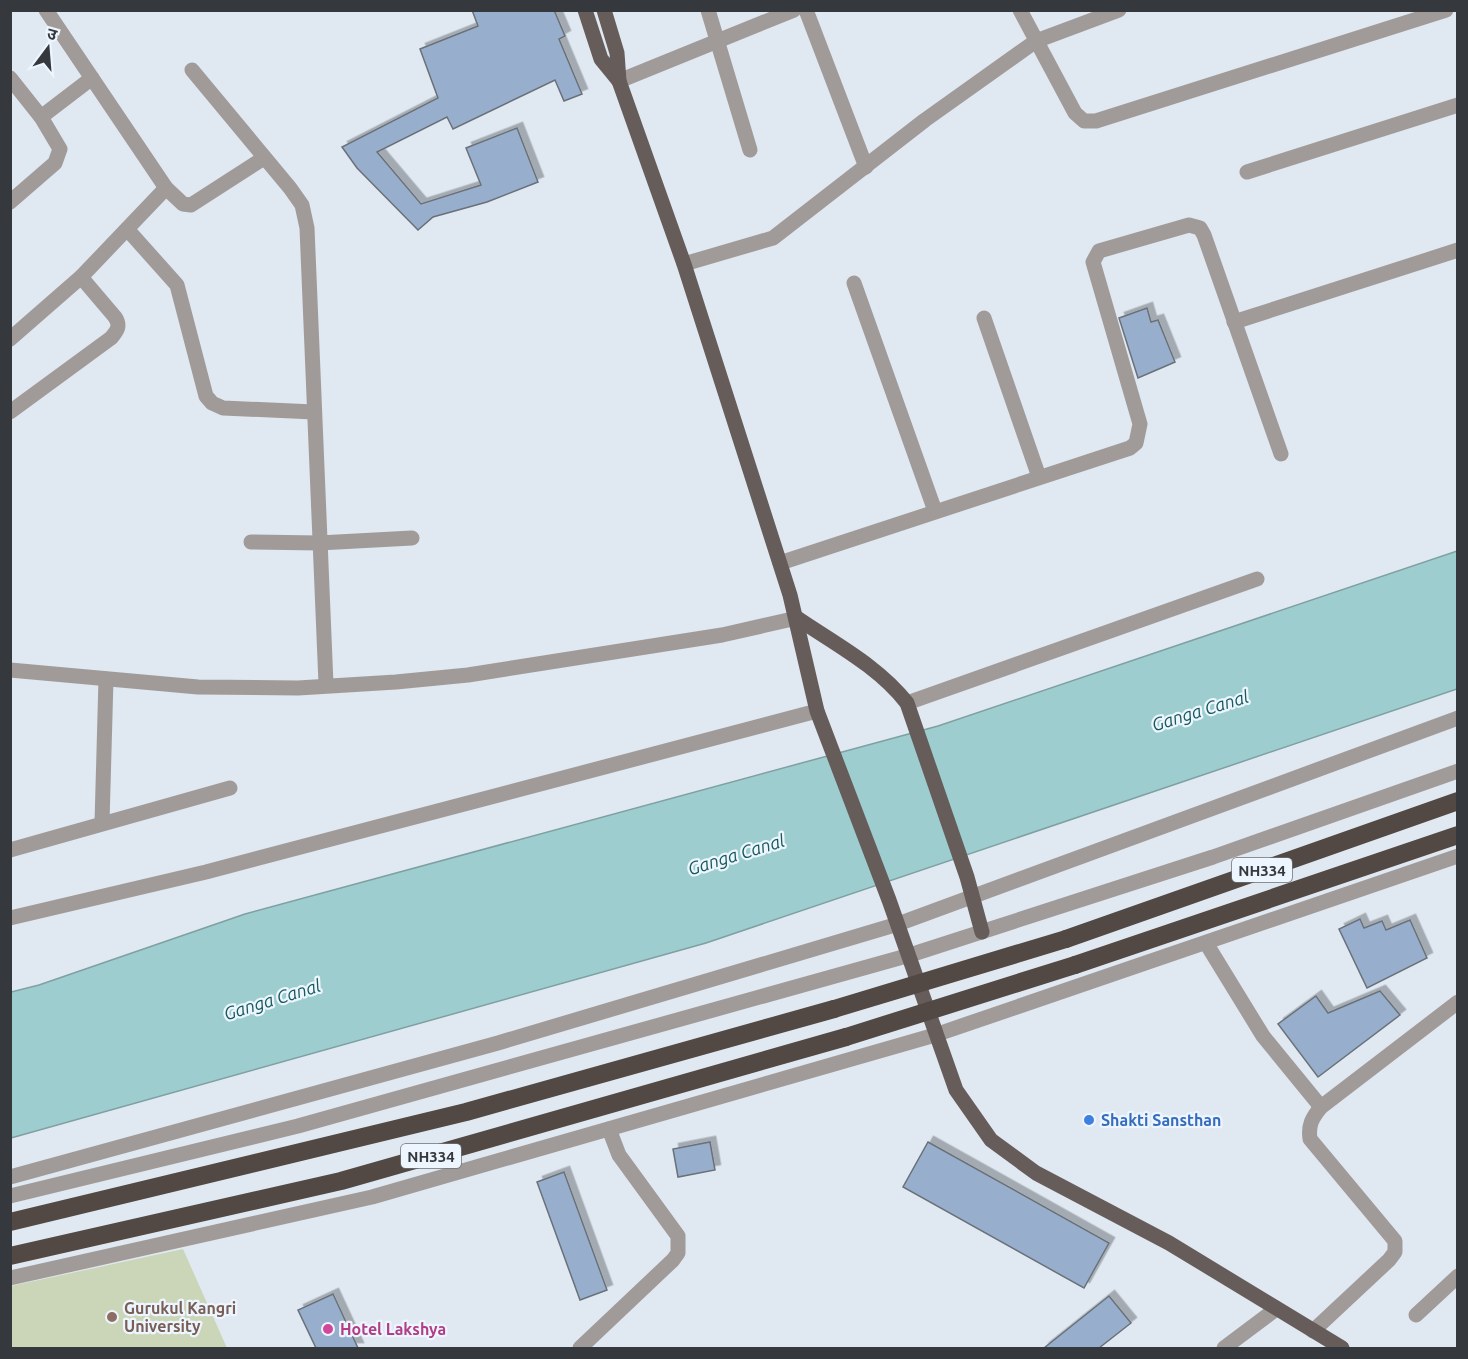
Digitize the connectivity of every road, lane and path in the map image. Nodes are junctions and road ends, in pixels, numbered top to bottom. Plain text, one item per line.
1 (46, 10) edge
2 (585, 10) edge
3 (604, 10) edge
4 (708, 10) edge
5 (794, 10) edge
6 (806, 10) edge
7 (1020, 10) edge
8 (1119, 10) edge
9 (1446, 10) edge
10 (776, 14) edge
11 (718, 41) junction
12 (1036, 41) junction
13 (192, 69) dead end
14 (10, 78) edge
15 (92, 78) junction
16 (619, 81) junction
17 (1458, 105) edge
18 (41, 117) junction
19 (750, 150) dead end
20 (264, 158) junction
21 (866, 167) junction
22 (1247, 172) dead end
23 (166, 188) junction
24 (10, 202) edge
25 (127, 229) junction
26 (1458, 250) edge
27 (684, 264) junction
28 (81, 277) junction
29 (854, 284) dead end
30 (984, 318) dead end
31 (1234, 322) junction
32 (10, 339) edge
33 (10, 412) edge
34 (314, 412) junction
35 (1281, 454) dead end
36 (1039, 477) junction
37 (935, 511) junction
38 (412, 538) dead end
39 (251, 542) dead end
40 (319, 543) junction
41 (780, 563) junction
42 (1257, 579) dead end
43 (797, 618) junction
44 (10, 670) edge
45 (106, 679) junction
46 (326, 684) junction
47 (910, 710) junction
48 (817, 711) junction
49 (1458, 718) edge
50 (1458, 771) edge
51 (230, 788) dead end
52 (1458, 801) edge
53 (102, 823) junction
54 (1458, 835) edge
55 (10, 850) edge
56 (1458, 856) edge
57 (973, 898) junction
58 (10, 918) edge
59 (898, 924) junction
60 (982, 932) junction
61 (1206, 943) junction
62 (910, 955) junction
63 (1458, 1002) edge
64 (935, 1035) junction
65 (1321, 1107) junction
66 (609, 1129) junction
67 (10, 1177) edge
68 (10, 1196) edge
69 (10, 1222) edge
70 (10, 1256) edge
71 (1458, 1276) edge
72 (10, 1278) edge
73 (1276, 1309) junction
74 (1416, 1315) dead end
75 (1313, 1331) junction
76 (580, 1348) edge
77 (1224, 1348) edge
78 (1342, 1348) edge

1 - 15 street
2 - 16 main road
3 - 16 main road
4 - 11 street
5 - 10 street
6 - 21 street
7 - 12 street
8 - 12 street
9 - 12 street
10 - 11 street
11 - 16 street
11 - 19 street
12 - 21 street
13 - 20 street
14 - 18 street
15 - 18 street
15 - 23 street
16 - 27 main road
17 - 22 street
18 - 24 street
20 - 23 street
20 - 34 street
21 - 27 street
23 - 25 street
25 - 28 street
25 - 34 street
26 - 31 street
27 - 41 main road
28 - 32 street
28 - 33 street
29 - 37 street
30 - 36 street
31 - 35 street
31 - 36 street
34 - 40 street
36 - 37 street
37 - 41 street
38 - 40 street
39 - 40 street
40 - 46 street
41 - 43 main road
42 - 47 street
43 - 46 street
43 - 47 main road
43 - 48 main road
44 - 45 street
45 - 46 street
45 - 53 street
47 - 57 main road
48 - 58 street
48 - 59 main road
49 - 57 street
50 - 60 street
51 - 53 street
52 - 69 highway, NH334, bridge
53 - 55 street
54 - 70 highway, NH334, bridge
56 - 61 street
57 - 59 street
57 - 60 main road
59 - 62 main road
59 - 67 street
60 - 62 street
61 - 64 street
61 - 65 street
62 - 64 main road
62 - 68 street
63 - 65 street
64 - 66 street
64 - 73 main road
65 - 75 street
66 - 72 street
66 - 76 street
71 - 74 street
73 - 75 main road
73 - 77 street
75 - 78 main road

